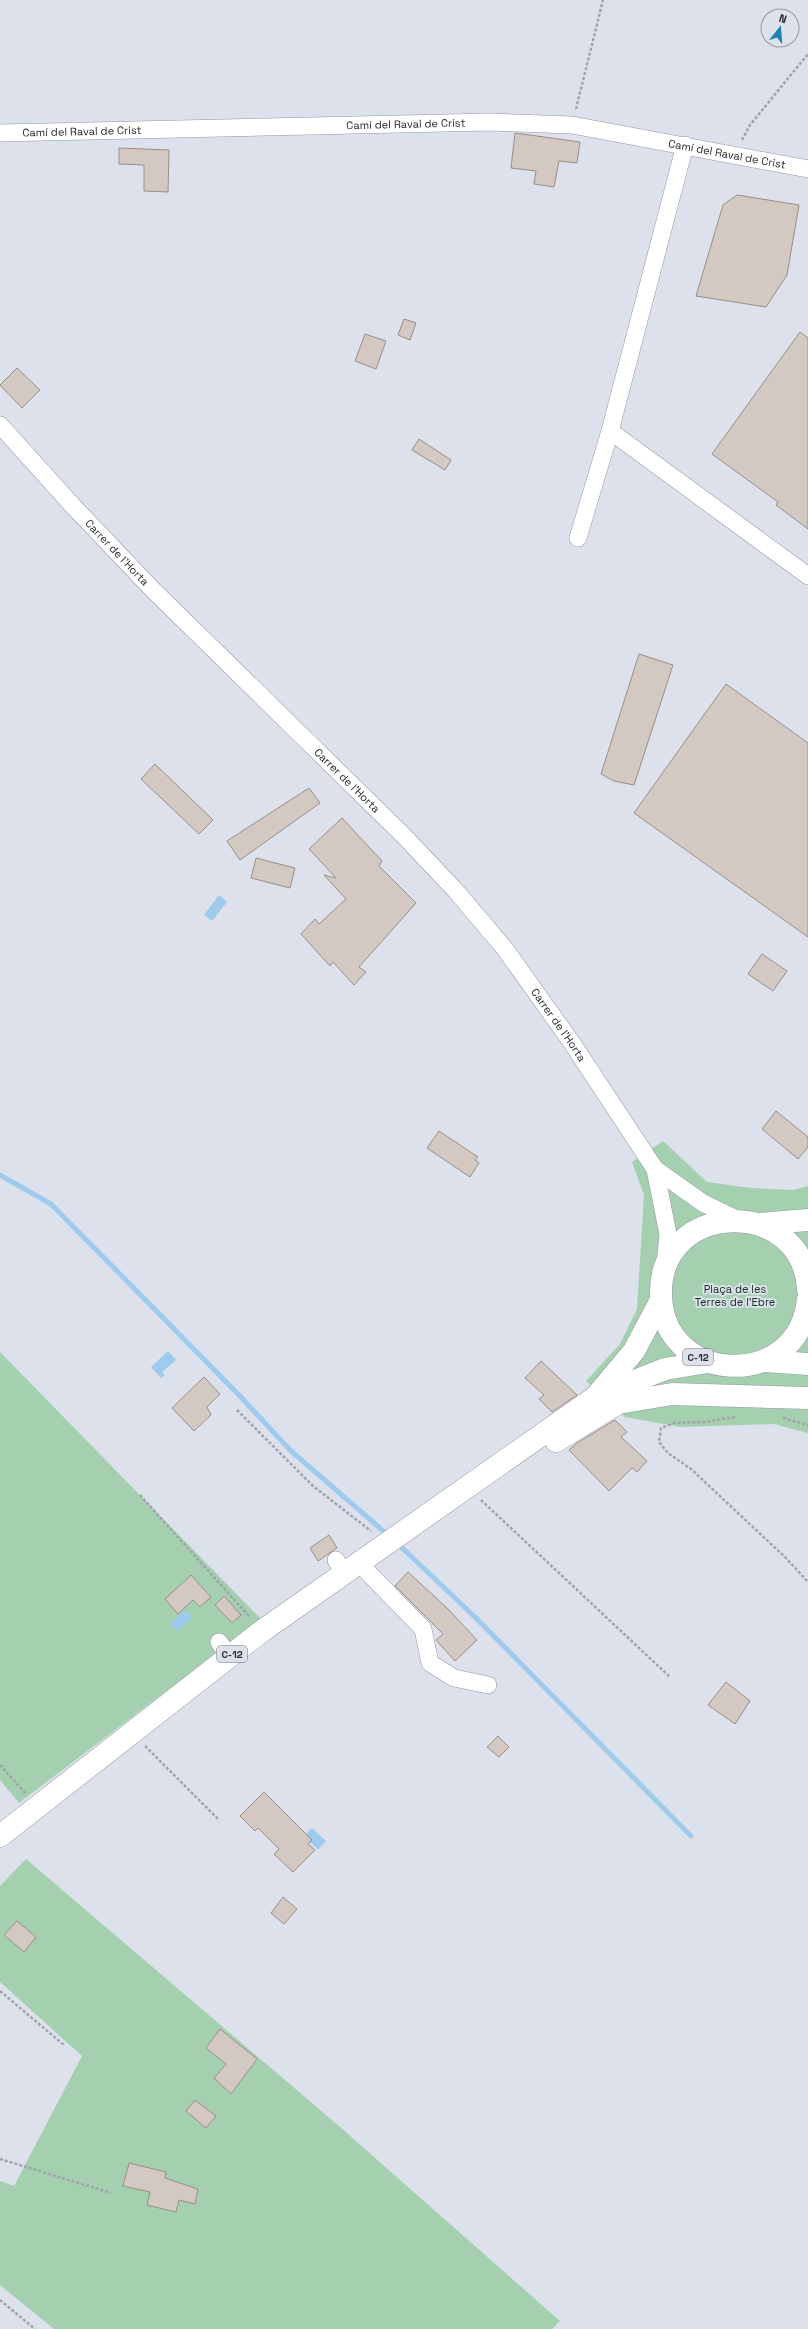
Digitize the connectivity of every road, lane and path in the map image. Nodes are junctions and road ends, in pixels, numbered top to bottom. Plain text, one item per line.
1 (603, 0) edge
2 (808, 54) edge
3 (572, 125) junction
4 (0, 133) edge
5 (685, 145) junction
6 (735, 155) junction
7 (808, 169) edge
8 (0, 425) edge
9 (610, 431) junction
10 (578, 538) dead end
11 (808, 576) edge
12 (655, 1168) junction
13 (808, 1220) edge
14 (748, 1222) junction
15 (665, 1268) junction
16 (808, 1288) edge
17 (661, 1300) junction
18 (808, 1300) edge
19 (765, 1361) junction
20 (708, 1362) junction
21 (808, 1364) edge
22 (597, 1396) junction
23 (808, 1398) edge
24 (237, 1410) dead end
25 (776, 1416) dead end
26 (739, 1417) dead end
27 (808, 1425) edge
28 (485, 1474) junction
29 (468, 1487) junction
30 (140, 1495) dead end
31 (393, 1538) junction
32 (346, 1566) junction
33 (808, 1582) edge
34 (262, 1631) junction
35 (670, 1677) dead end
36 (488, 1685) dead end
37 (131, 1732) junction
38 (0, 1765) edge
39 (37, 1807) junction
40 (218, 1819) dead end
41 (0, 1836) edge
42 (0, 1992) edge
43 (64, 2045) dead end
44 (0, 2159) edge
45 (111, 2193) dead end
46 (0, 2300) edge
47 (35, 2329) edge

1 - 3 path
2 - 6 path
3 - 4 street, Camí del Raval de Crist
3 - 5 street, Camí del Raval de Crist
5 - 6 street, Camí del Raval de Crist
5 - 9 street
6 - 7 street, Camí del Raval de Crist
8 - 12 street, Carrer de l'Horta
9 - 10 street
9 - 11 street
12 - 14 street
12 - 15 street
13 - 14 main road, C-12
14 - 15 main road, C-12
14 - 16 main road
15 - 17 main road, C-12
17 - 20 main road, C-12
17 - 22 main road, C-12
18 - 19 main road, C-12
19 - 20 main road, C-12
19 - 21 main road
20 - 22 main road, C-12
22 - 28 main road, C-12
23 - 28 main road
24 - 31 path
25 - 27 path
26 - 33 path
28 - 29 main road, C-12
29 - 31 main road, C-12
29 - 35 path
30 - 34 path
31 - 32 main road, C-12
32 - 34 main road, C-12
32 - 36 street
34 - 37 main road, C-12
37 - 39 main road, C-12
37 - 40 path
38 - 39 path
39 - 41 main road, C-12
42 - 43 path
44 - 45 path
46 - 47 path

